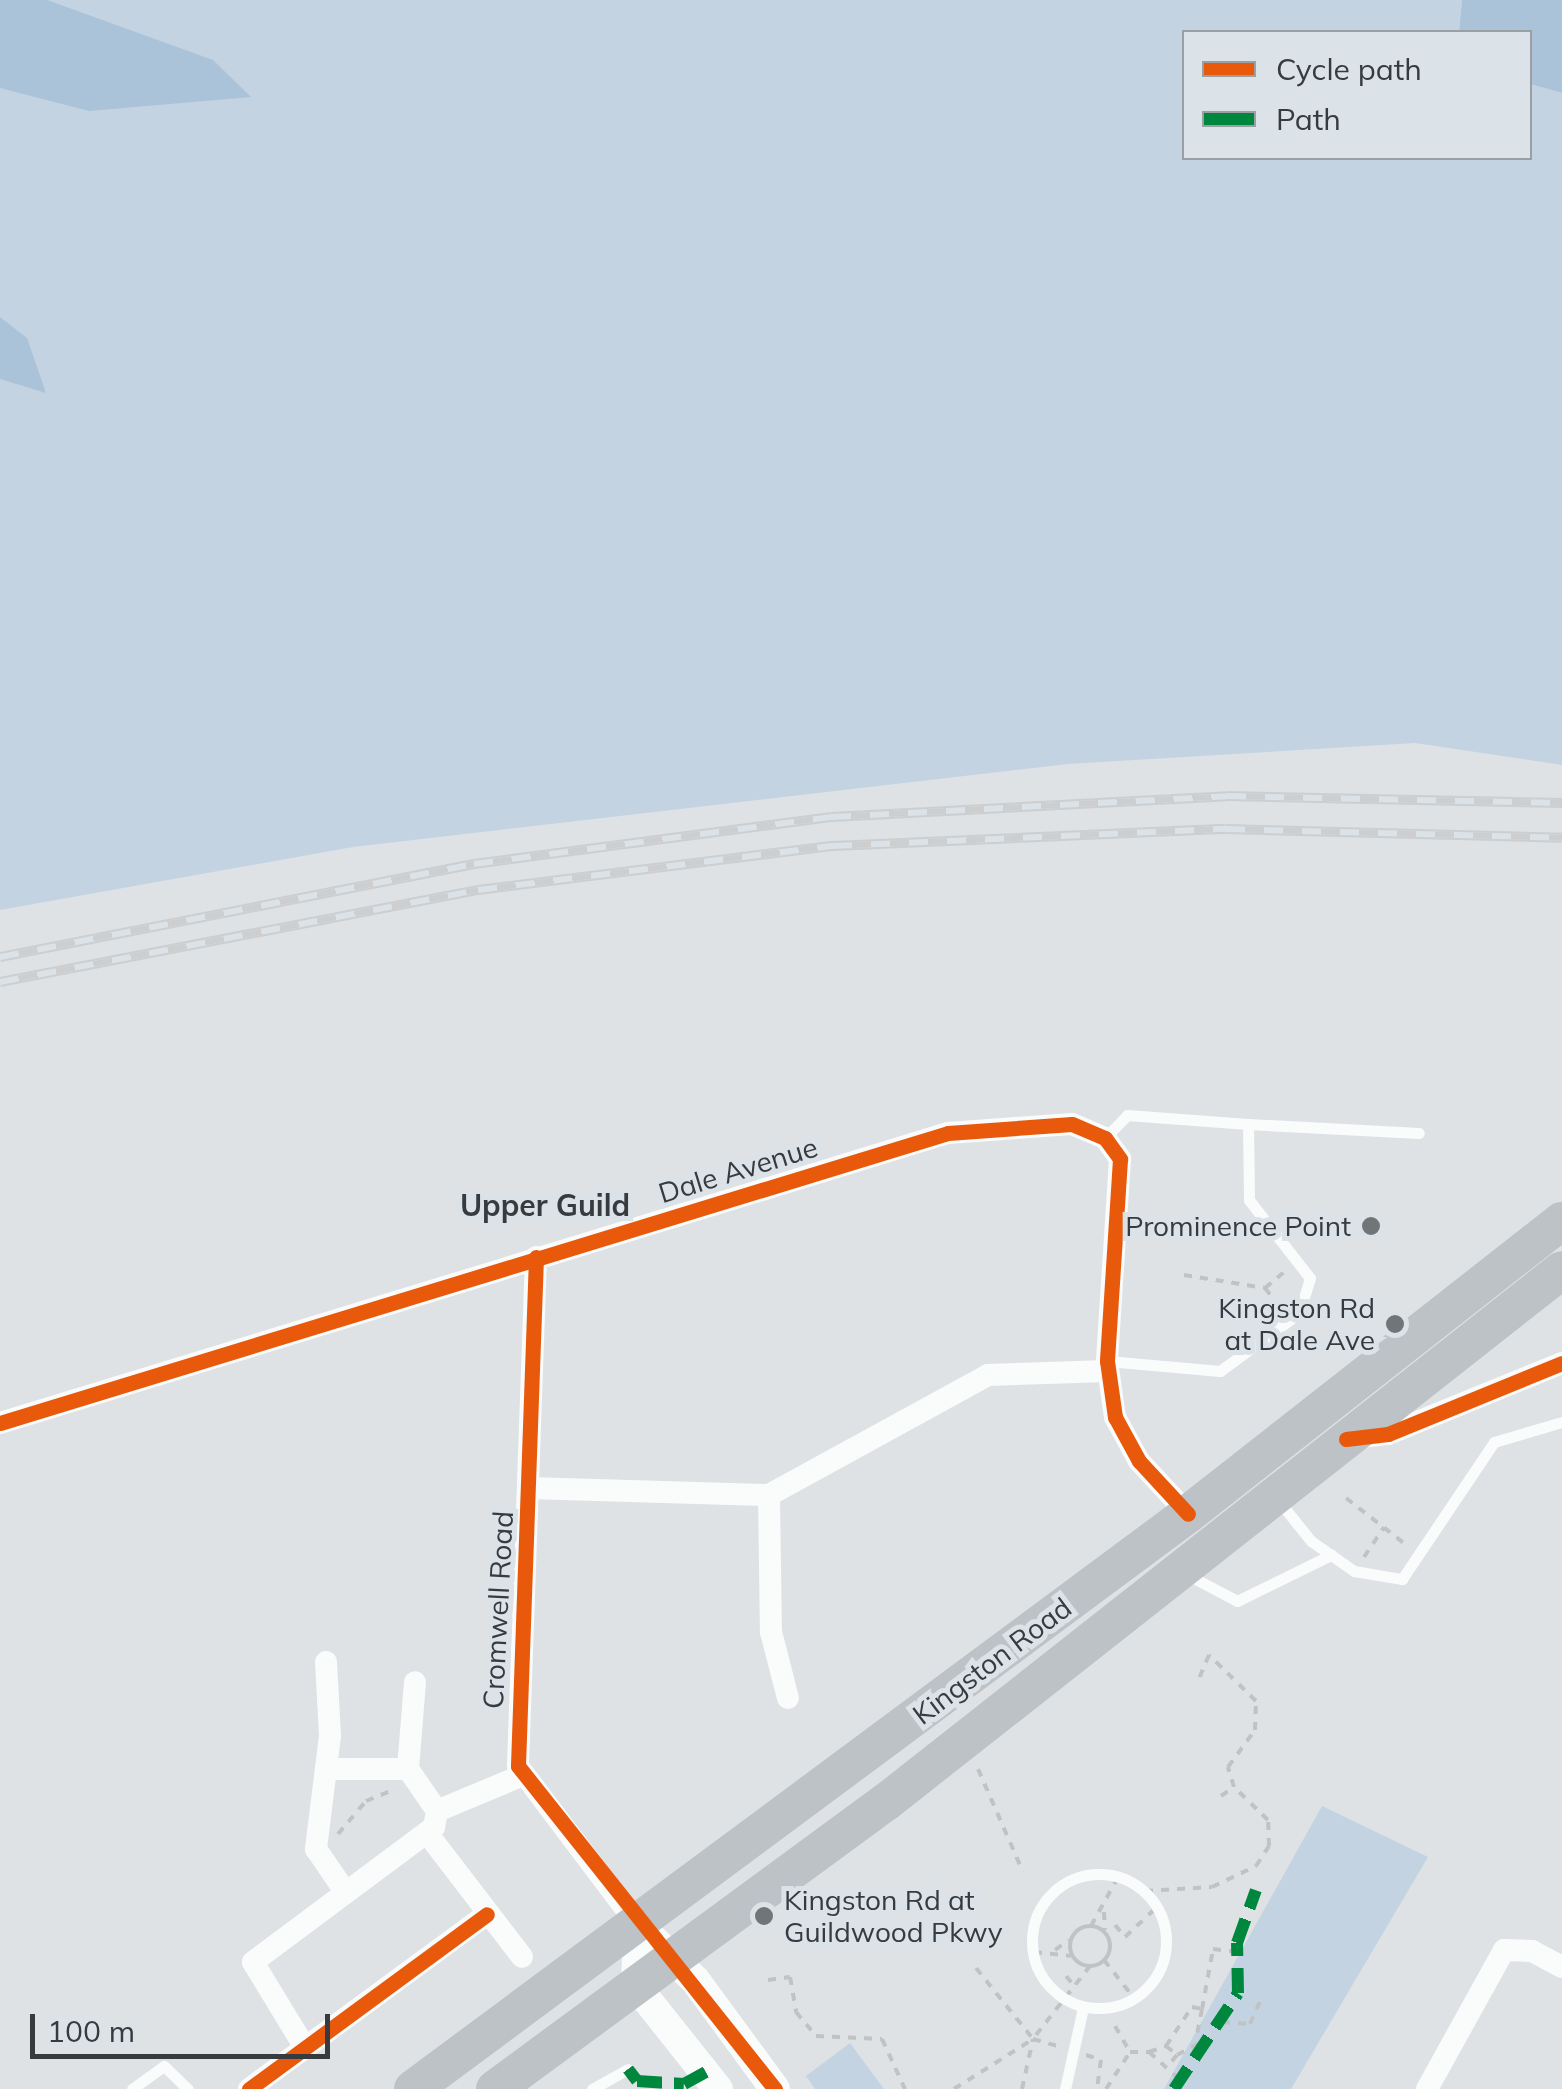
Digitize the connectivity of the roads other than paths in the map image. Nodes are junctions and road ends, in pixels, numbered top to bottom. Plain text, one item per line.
1 (1248, 1124) junction
2 (1418, 1132) dead end
3 (1105, 1138) junction
4 (1562, 1220) edge
5 (536, 1257) junction
6 (1562, 1270) edge
7 (1562, 1363) edge
8 (1107, 1366) junction
9 (1562, 1422) edge
10 (0, 1424) edge
11 (1346, 1440) junction
12 (529, 1488) junction
13 (769, 1495) junction
14 (1274, 1496) junction
15 (1188, 1514) junction
16 (1331, 1555) junction
17 (1180, 1570) junction
18 (326, 1662) dead end
19 (415, 1682) dead end
20 (788, 1698) dead end
21 (326, 1769) junction
22 (410, 1773) junction
23 (522, 1775) junction
24 (438, 1810) junction
25 (427, 1833) junction
26 (342, 1887) junction
27 (487, 1914) junction
28 (638, 1925) junction
29 (522, 1957) dead end
30 (673, 1958) junction
31 (1562, 1967) edge
32 (636, 1986) junction
33 (1083, 2008) junction
34 (304, 2046) junction
35 (628, 2069) dead end
36 (132, 2089) edge
37 (188, 2089) edge
38 (250, 2089) edge
39 (414, 2089) edge
40 (495, 2089) edge
41 (592, 2089) edge
42 (718, 2089) edge
43 (775, 2089) edge
44 (1065, 2089) edge
45 (1426, 2089) edge

1 - 2 lane
1 - 3 lane
1 - 8 lane
3 - 5 street, Dale Avenue
3 - 8 street
4 - 15 main road, Kingston Road
5 - 10 street, Dale Avenue
5 - 12 street, Cromwell Road
6 - 11 main road, Kingston Road
7 - 11 street
8 - 13 street
8 - 15 street
9 - 16 lane
11 - 14 main road, Kingston Road
12 - 13 street
12 - 23 street, Cromwell Road
13 - 20 street
14 - 16 lane
14 - 17 main road, Kingston Road
15 - 28 main road, Kingston Road
16 - 17 lane
17 - 30 main road, Kingston Road
18 - 21 street
19 - 22 street
21 - 22 street
21 - 26 street
22 - 24 street
23 - 24 street
23 - 28 street
24 - 25 street
25 - 26 street
25 - 27 street
26 - 34 street
27 - 29 street
27 - 34 street
28 - 30 street
28 - 32 street
28 - 39 main road, Kingston Road
30 - 32 main road, Kingston Road
30 - 43 street
31 - 45 street
32 - 40 main road, Kingston Road
32 - 42 street
33 - 33 lane
33 - 44 lane
34 - 38 street
35 - 41 lane
36 - 37 lane

